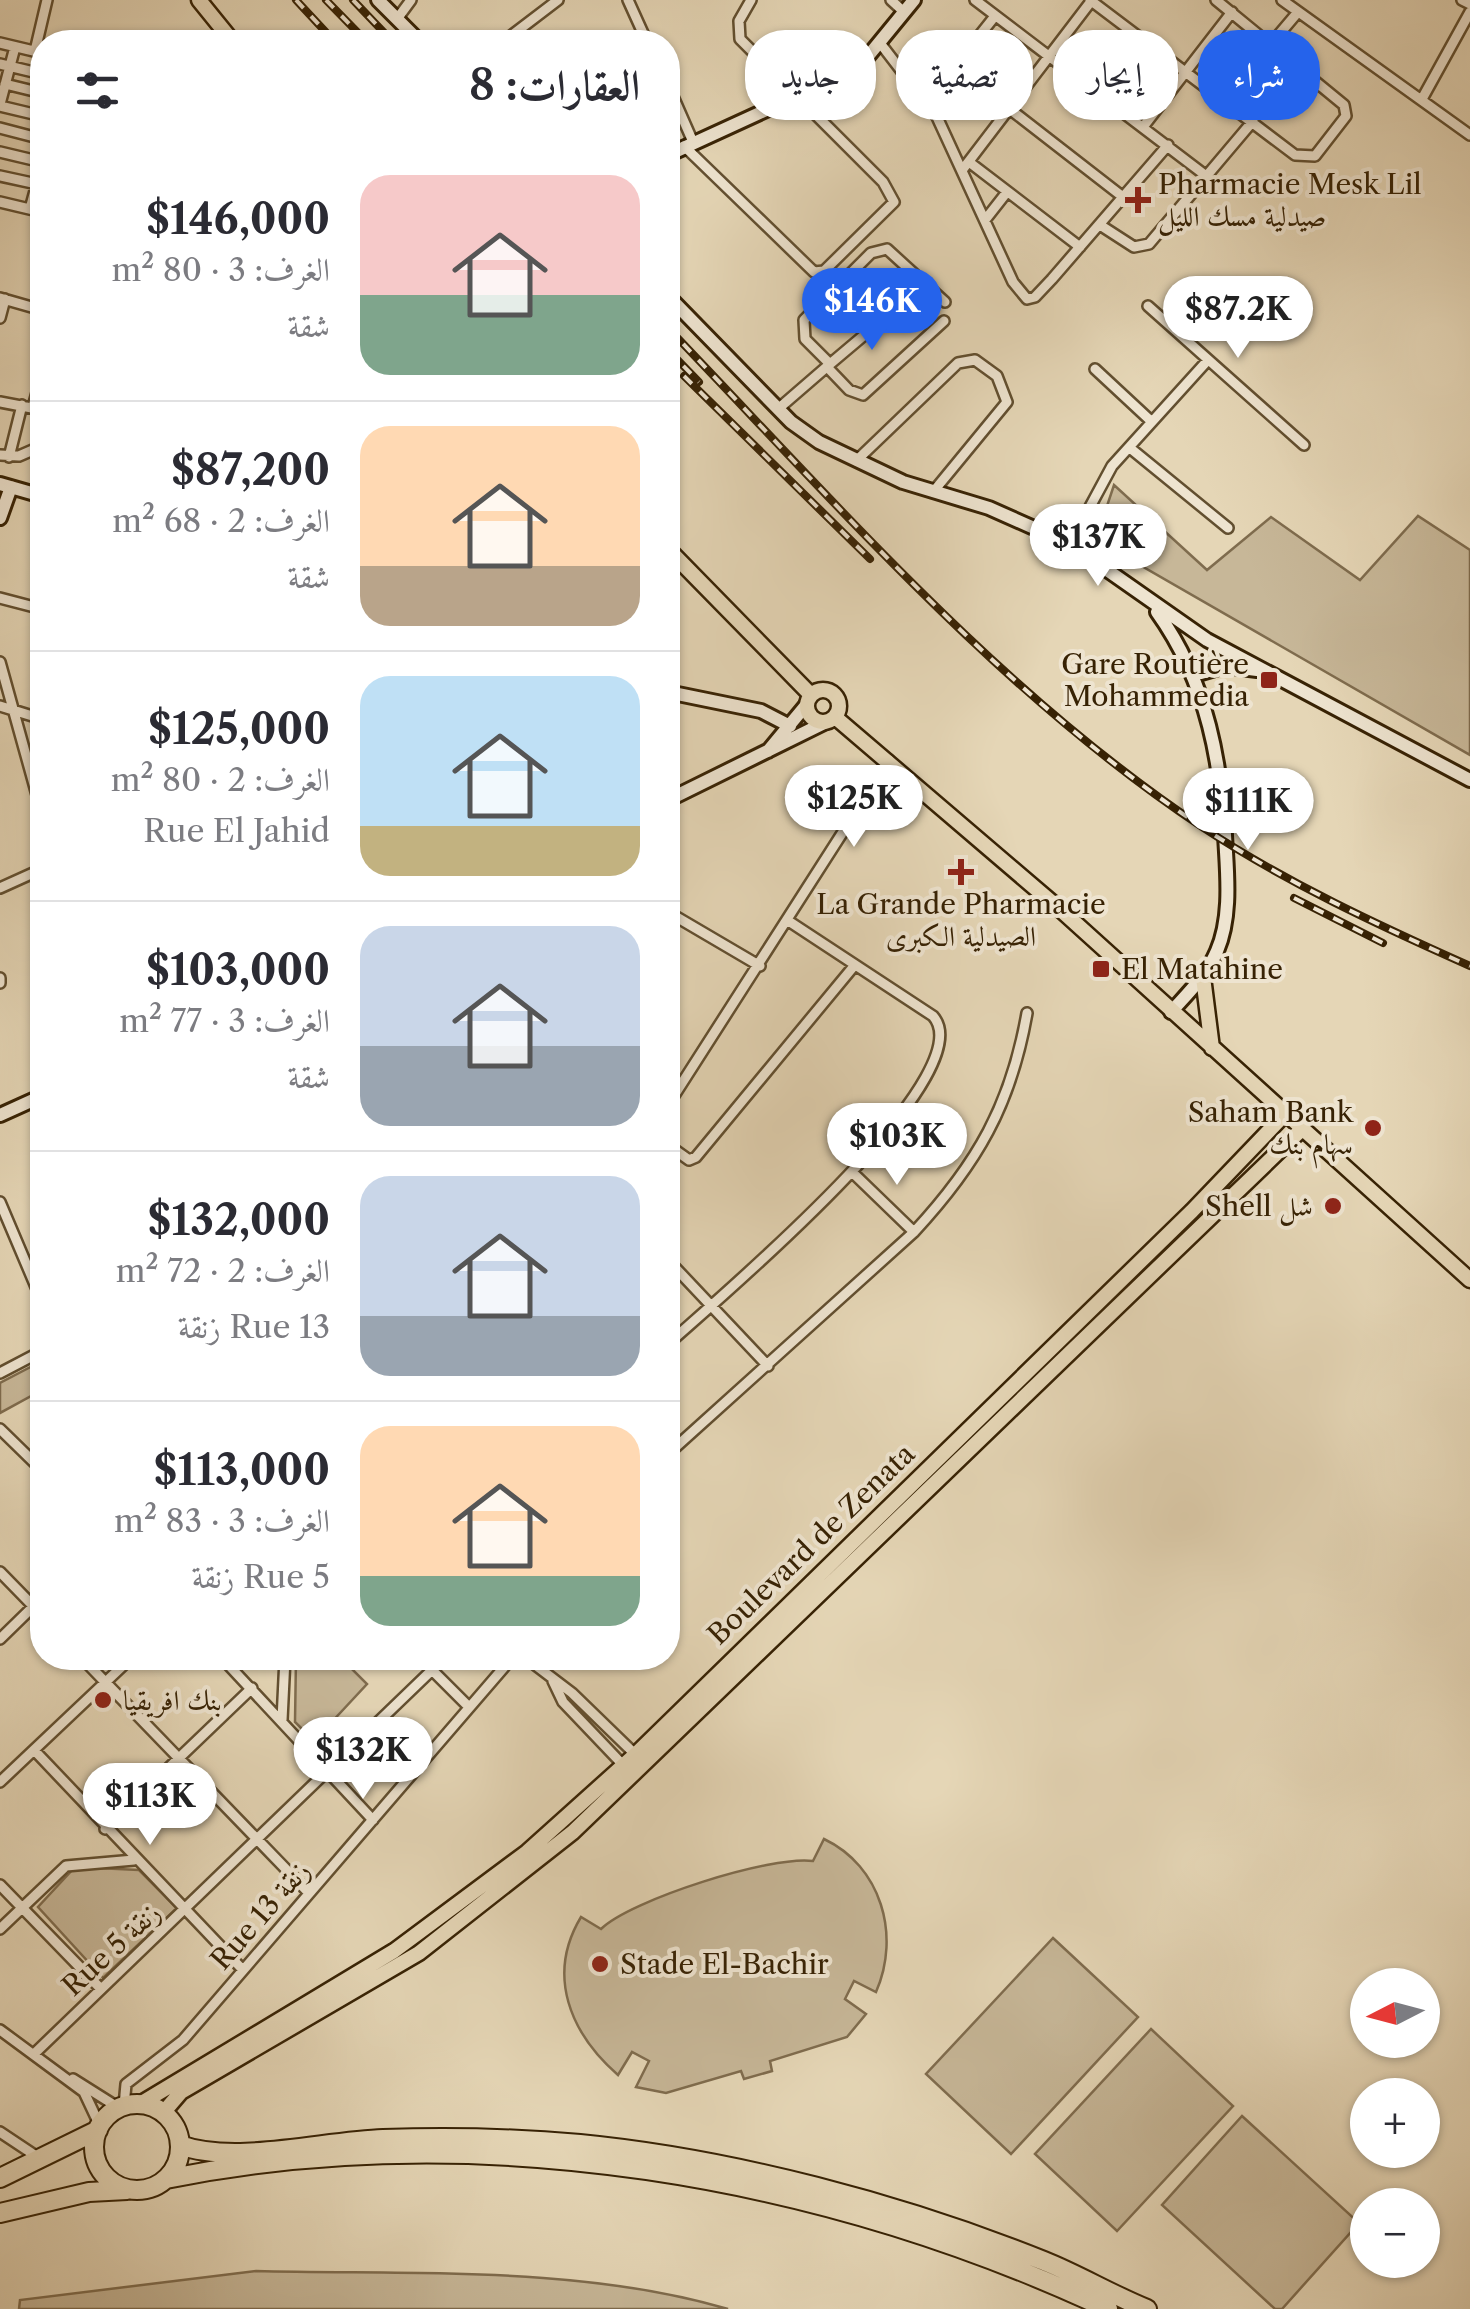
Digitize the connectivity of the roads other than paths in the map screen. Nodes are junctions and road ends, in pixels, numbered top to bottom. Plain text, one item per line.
1 (47, 0) edge
2 (198, 0) edge
3 (378, 0) edge
4 (411, 0) edge
5 (558, 0) edge
6 (628, 0) edge
7 (750, 0) edge
8 (891, 0) edge
9 (914, 0) edge
10 (976, 0) edge
11 (1091, 0) edge
12 (1216, 0) edge
13 (1282, 0) edge
14 (1462, 0) edge
15 (1470, 4) edge
16 (904, 12) junction
17 (1232, 12) junction
18 (1298, 12) junction
19 (1470, 12) edge
20 (995, 16) junction
21 (397, 19) junction
22 (42, 30) edge
23 (223, 30) edge
24 (408, 30) edge
25 (526, 30) edge
26 (642, 30) edge
27 (984, 30) edge
28 (1253, 30) edge
29 (1283, 30) edge
30 (1466, 35) edge
31 (880, 42) junction
32 (0, 44) edge
33 (745, 44) edge
34 (876, 46) edge
35 (15, 47) junction
36 (30, 50) edge
37 (1050, 56) junction
38 (896, 61) edge
39 (5, 64) edge
40 (30, 71) edge
41 (1188, 72) junction
42 (1033, 80) edge
43 (1320, 83) edge
44 (5, 84) junction
45 (30, 90) edge
46 (1422, 99) junction
47 (0, 105) edge
48 (30, 113) edge
49 (745, 119) edge
50 (820, 120) edge
51 (940, 120) edge
52 (1003, 120) edge
53 (1024, 120) edge
54 (680, 121) edge
55 (1253, 121) junction
56 (1143, 126) junction
57 (0, 128) edge
58 (1470, 135) edge
59 (30, 136) edge
60 (688, 144) junction
61 (1168, 145) junction
62 (680, 148) edge
63 (0, 152) edge
64 (30, 160) edge
65 (966, 166) junction
66 (1206, 175) junction
67 (0, 176) edge
68 (30, 182) edge
69 (1006, 192) junction
70 (1123, 197) junction
71 (0, 202) edge
72 (30, 209) edge
73 (986, 220) junction
74 (1100, 225) junction
75 (1080, 247) junction
76 (926, 283) junction
77 (2, 298) edge
78 (945, 302) dead end
79 (30, 306) edge
80 (1148, 306) dead end
81 (680, 308) edge
82 (0, 318) edge
83 (944, 321) dead end
84 (1208, 360) junction
85 (828, 366) junction
86 (1095, 369) dead end
87 (0, 402) edge
88 (22, 405) junction
89 (30, 407) edge
90 (778, 409) junction
91 (1152, 422) junction
92 (1304, 445) dead end
93 (1130, 448) junction
94 (30, 449) edge
95 (4, 456) edge
96 (856, 461) junction
97 (6, 486) edge
98 (933, 492) junction
99 (0, 518) edge
100 (1228, 528) dead end
101 (1070, 544) junction
102 (680, 562) edge
103 (0, 598) edge
104 (1150, 602) junction
105 (30, 606) edge
106 (1210, 641) junction
107 (0, 662) edge
108 (1188, 662) junction
109 (1214, 669) junction
110 (1269, 672) junction
111 (680, 694) edge
112 (808, 699) junction
113 (0, 706) edge
114 (12, 710) junction
115 (30, 715) edge
116 (831, 720) junction
117 (1208, 720) junction
118 (790, 726) junction
119 (766, 753) junction
120 (889, 760) junction
121 (30, 772) edge
122 (1470, 777) edge
123 (680, 794) edge
124 (30, 874) edge
125 (0, 888) edge
126 (680, 919) edge
127 (787, 920) junction
128 (760, 966) junction
129 (854, 966) junction
130 (1203, 977) junction
131 (1170, 1012) junction
132 (1027, 1014) dead end
133 (1212, 1049) junction
134 (680, 1087) edge
135 (30, 1101) edge
136 (1285, 1114) junction
137 (0, 1115) edge
138 (1302, 1129) junction
139 (1261, 1143) junction
140 (680, 1154) edge
141 (1274, 1155) junction
142 (852, 1172) junction
143 (0, 1202) edge
144 (914, 1232) junction
145 (30, 1273) edge
146 (680, 1273) edge
147 (1470, 1280) edge
148 (711, 1305) junction
149 (1090, 1321) junction
150 (680, 1333) edge
151 (30, 1357) edge
152 (768, 1366) junction
153 (0, 1373) edge
154 (0, 1429) edge
155 (680, 1443) edge
156 (30, 1458) edge
157 (0, 1572) edge
158 (30, 1596) edge
159 (30, 1610) edge
160 (0, 1639) edge
161 (93, 1670) edge
162 (119, 1670) edge
163 (234, 1670) edge
164 (285, 1670) edge
165 (432, 1670) joint
166 (500, 1670) edge
167 (540, 1670) edge
168 (553, 1681) junction
169 (105, 1683) junction
170 (252, 1688) junction
171 (467, 1704) junction
172 (282, 1721) junction
173 (34, 1750) junction
174 (176, 1759) junction
175 (634, 1765) junction
176 (328, 1771) junction
177 (0, 1782) edge
178 (599, 1798) junction
179 (373, 1820) junction
180 (105, 1828) junction
181 (258, 1840) junction
182 (134, 1860) junction
183 (0, 1885) edge
184 (309, 1893) junction
185 (22, 1908) junction
186 (184, 1912) junction
187 (0, 1929) edge
188 (243, 1970) junction
189 (101, 1989) junction
190 (0, 2030) edge
191 (36, 2052) junction
192 (66, 2076) junction
193 (128, 2106) junction
194 (162, 2112) junction
195 (99, 2128) junction
196 (0, 2132) edge
197 (180, 2145) junction
198 (566, 2152) junction
199 (39, 2158) junction
200 (0, 2178) edge
201 (166, 2179) junction
202 (133, 2190) junction
203 (0, 2214) edge
204 (971, 2243) junction
205 (1108, 2309) edge
206 (1147, 2309) edge

1 - 22 street
2 - 23 main road
3 - 21 street
4 - 21 street
5 - 25 street
6 - 26 street
7 - 33 street
8 - 16 street
9 - 16 street
10 - 20 street
11 - 37 street
11 - 41 street
12 - 17 street
13 - 18 street
14 - 15 street
16 - 31 street
17 - 28 street
17 - 41 street
18 - 29 street
18 - 46 street
19 - 30 street
20 - 27 street
20 - 37 street
21 - 24 street
30 - 46 street
31 - 34 street
31 - 38 street
32 - 35 street
35 - 36 street
35 - 39 street
37 - 42 street
37 - 56 street
39 - 40 street
39 - 44 street
41 - 55 street
41 - 56 street
43 - 55 street
44 - 45 street
44 - 47 street
46 - 58 street
47 - 48 street
49 - 60 street
50 - 60 street
51 - 65 street
52 - 65 street
53 - 70 street
54 - 60 street
55 - 66 street
56 - 61 street
57 - 59 street
60 - 62 street
61 - 66 street
61 - 70 street
63 - 64 street
65 - 69 street
65 - 73 street
66 - 74 street
67 - 68 street
69 - 73 street
69 - 75 street
70 - 74 street
71 - 72 street
73 - 75 street
74 - 75 street
76 - 78 street
76 - 85 street
76 - 85 street
77 - 79 street
77 - 82 street
80 - 84 street
81 - 90 street
83 - 85 street
84 - 91 street
84 - 92 street
85 - 90 street
86 - 91 street
87 - 88 street
88 - 89 street
88 - 95 street
90 - 96 street
91 - 93 street
93 - 100 street
93 - 101 street
94 - 95 street
96 - 98 street
96 - 98 street
97 - 99 street
98 - 101 street
101 - 104 street
102 - 112 main road
103 - 105 street
104 - 106 street
104 - 108 street
106 - 108 street
106 - 109 street
106 - 110 street
107 - 114 street
108 - 109 street
108 - 117 street
109 - 110 street
109 - 117 street
110 - 122 street
111 - 118 street
112 - 116 main road
112 - 116 main road
112 - 118 street
113 - 114 street
114 - 115 street
114 - 121 street
116 - 119 street
116 - 120 main road
117 - 130 street
118 - 119 street
119 - 123 street
120 - 127 street
120 - 131 main road
124 - 125 street
126 - 128 street
127 - 128 street
127 - 129 street
128 - 134 street
129 - 140 street
129 - 142 street
130 - 131 street
130 - 133 main road
131 - 133 main road
132 - 144 street
133 - 136 main road
135 - 137 street
136 - 138 main road
136 - 139 main road, Boulevard de Zenata
138 - 141 main road, Boulevard de Zenata
138 - 147 main road
139 - 141 main road
139 - 149 main road, Boulevard de Zenata
141 - 149 main road, Boulevard de Zenata
142 - 144 street
142 - 148 street
143 - 145 street
144 - 152 street
146 - 148 street
148 - 150 street
148 - 152 street
149 - 175 main road, Boulevard de Zenata
151 - 153 street
152 - 155 street
154 - 156 street
157 - 158 street
159 - 160 street
161 - 169 street
162 - 169 street
163 - 170 street
164 - 172 street
165 - 171 street
165 - 176 street, Rue 5 زنقة
166 - 171 street, Rue 13 زنقة
167 - 168 street
168 - 175 street
168 - 175 street
169 - 173 street
169 - 174 street
170 - 172 street
170 - 174 street
171 - 179 street, Rue 13 زنقة
172 - 176 street
173 - 177 street
173 - 180 street
174 - 180 street
174 - 181 street
175 - 178 main road, Boulevard de Zenata
176 - 179 street
176 - 181 street, Rue 5 زنقة
178 - 193 main road, Boulevard de Zenata
178 - 194 main road, Boulevard de Zenata
179 - 184 street, Rue 13 زنقة
180 - 182 street
181 - 184 street
181 - 186 street, Rue 5 زنقة
182 - 185 street
182 - 186 street
183 - 185 street
184 - 188 street, Rue 13 زنقة
185 - 187 street
185 - 189 street
186 - 188 street
186 - 189 street, Rue 5 زنقة
188 - 193 street, Rue 13 زنقة
189 - 191 street, Rue 5 زنقة
190 - 191 street
191 - 192 street
192 - 193 street
192 - 195 street
193 - 194 highway
193 - 195 highway
194 - 197 highway
195 - 199 highway
195 - 202 highway
196 - 199 street
197 - 198 highway
197 - 201 highway
198 - 201 highway
198 - 204 highway
199 - 200 highway
201 - 202 highway
202 - 203 highway
204 - 205 highway
204 - 206 highway

